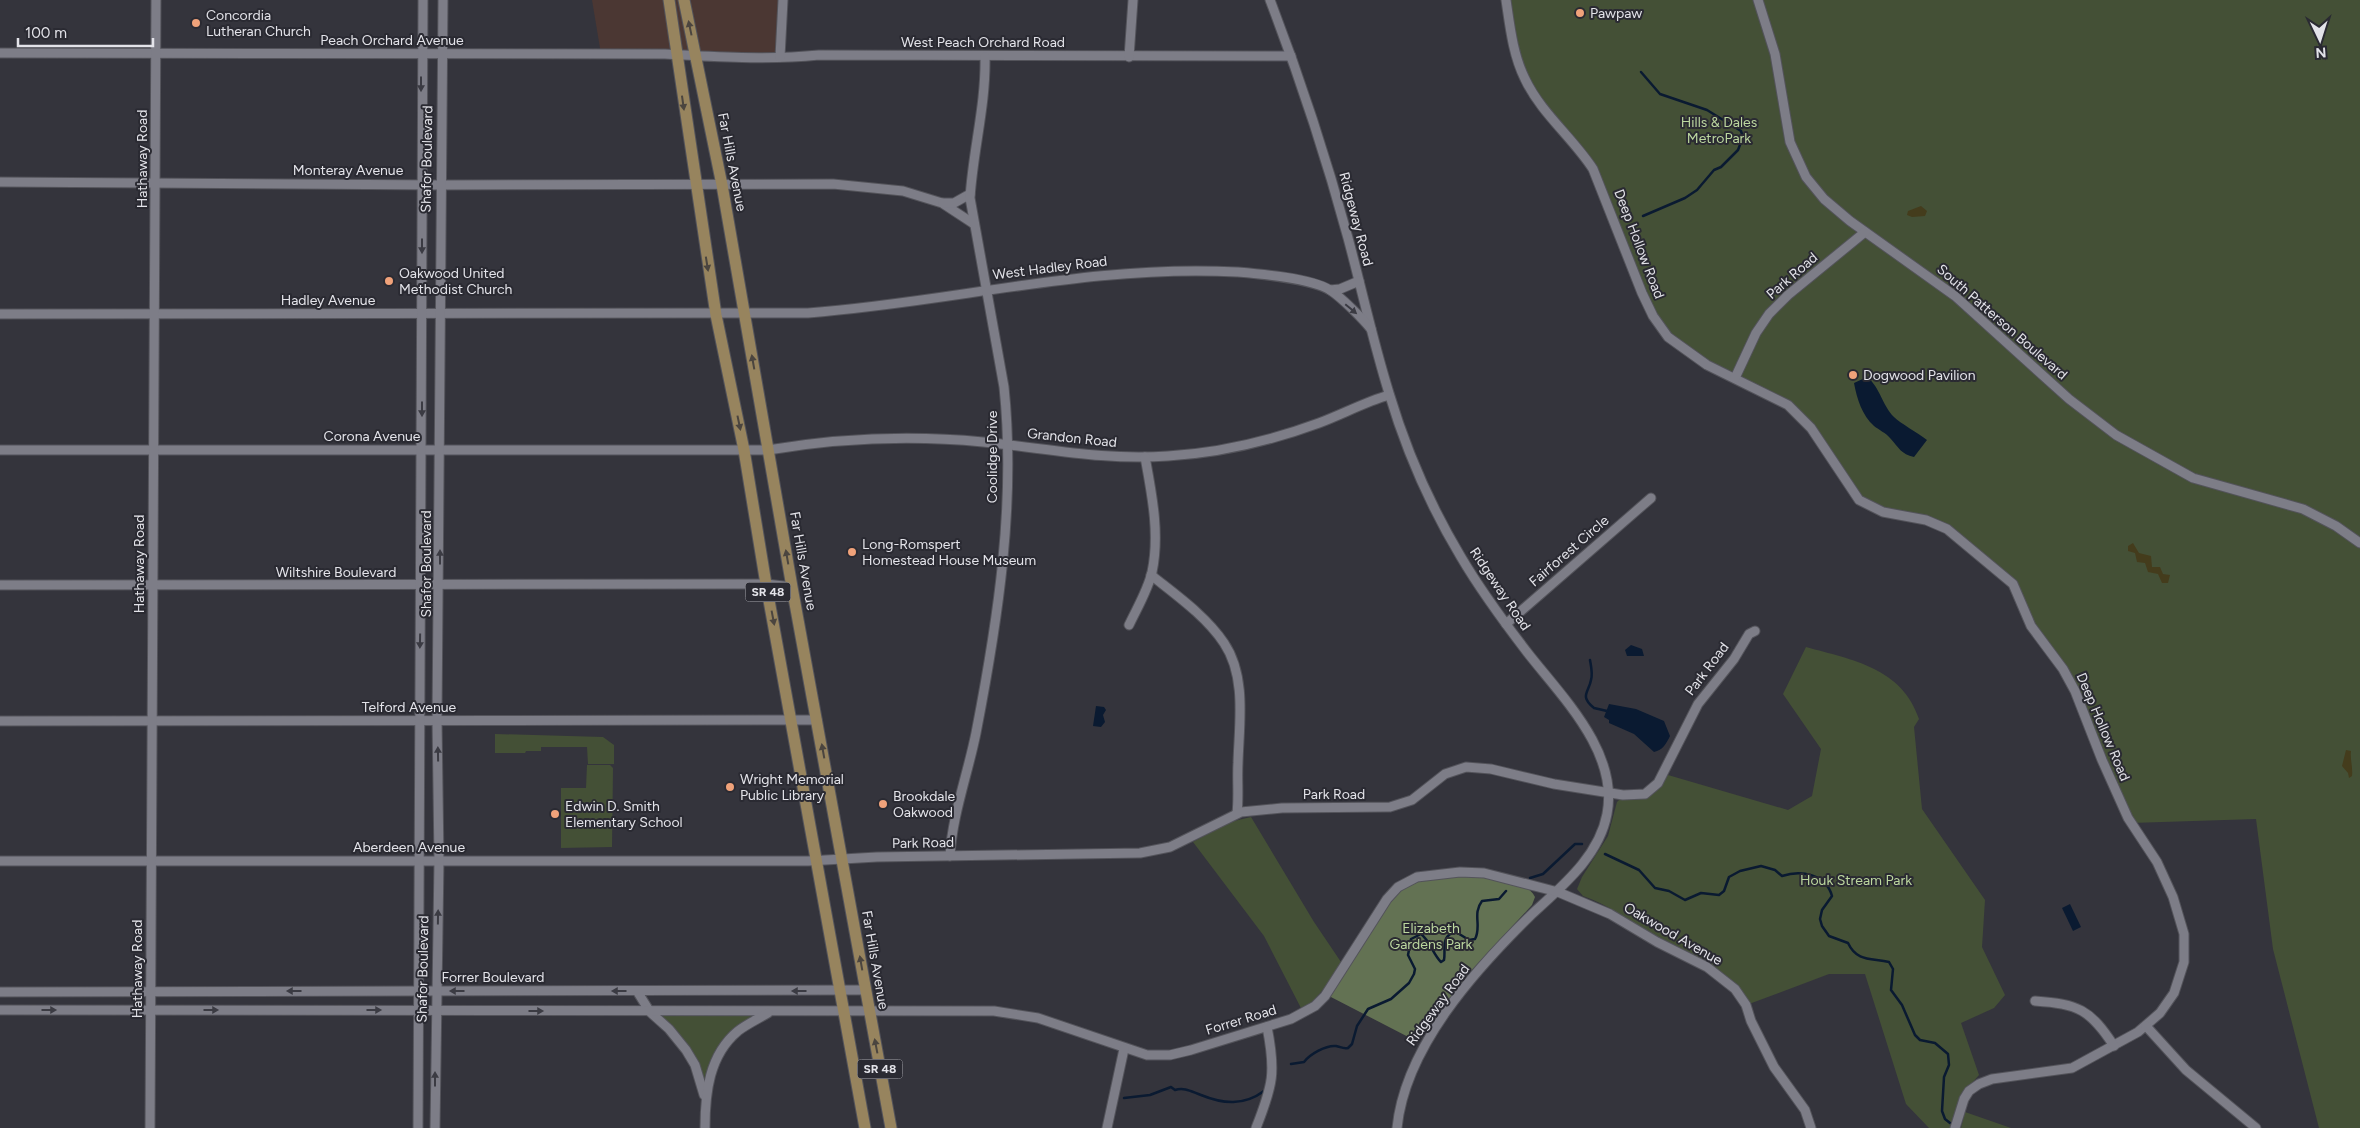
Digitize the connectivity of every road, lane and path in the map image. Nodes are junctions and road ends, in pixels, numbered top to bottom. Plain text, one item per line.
1 (156, 0) edge
2 (423, 0) edge
3 (443, 0) edge
4 (670, 0) edge
5 (684, 0) edge
6 (783, 0) edge
7 (1133, 0) edge
8 (1270, 0) edge
9 (1506, 0) edge
10 (1758, 0) edge
11 (0, 53) edge
12 (156, 54) junction
13 (421, 54) junction
14 (442, 54) junction
15 (670, 54) junction
16 (696, 56) junction
17 (984, 56) junction
18 (1129, 56) junction
19 (1291, 56) junction
20 (780, 58) junction
21 (0, 182) edge
22 (155, 183) junction
23 (422, 184) junction
24 (695, 184) junction
25 (722, 184) junction
26 (441, 185) junction
27 (970, 194) junction
28 (942, 203) junction
29 (974, 224) junction
30 (1865, 232) junction
31 (1359, 280) junction
32 (987, 290) junction
33 (1330, 290) junction
34 (0, 314) edge
35 (154, 314) junction
36 (422, 314) junction
37 (440, 314) junction
38 (716, 314) junction
39 (744, 314) junction
40 (1371, 329) junction
41 (1735, 378) junction
42 (1389, 395) junction
43 (1008, 445) junction
44 (153, 449) junction
45 (0, 450) edge
46 (422, 450) junction
47 (440, 450) junction
48 (744, 450) junction
49 (768, 450) junction
50 (1145, 457) junction
51 (1651, 498) dead end
52 (2360, 544) edge
53 (1151, 574) junction
54 (766, 584) junction
55 (0, 585) edge
56 (153, 585) junction
57 (421, 586) junction
58 (440, 586) junction
59 (792, 587) junction
60 (1506, 624) junction
61 (1129, 625) dead end
62 (1755, 631) dead end
63 (419, 720) junction
64 (438, 720) junction
65 (792, 720) junction
66 (817, 720) junction
67 (0, 721) edge
68 (152, 721) junction
69 (1608, 793) junction
70 (1237, 813) junction
71 (950, 856) junction
72 (842, 859) junction
73 (151, 860) junction
74 (420, 860) junction
75 (439, 860) junction
76 (818, 860) junction
77 (0, 861) edge
78 (1558, 892) junction
79 (637, 990) junction
80 (866, 990) junction
81 (151, 991) junction
82 (419, 991) junction
83 (437, 991) junction
84 (840, 991) junction
85 (0, 992) edge
86 (2035, 1001) dead end
87 (0, 1010) edge
88 (151, 1010) junction
89 (844, 1010) junction
90 (418, 1011) junction
91 (436, 1011) junction
92 (869, 1011) junction
93 (650, 1012) junction
94 (768, 1013) junction
95 (1267, 1026) junction
96 (2146, 1026) junction
97 (2114, 1046) junction
98 (1124, 1048) junction
99 (704, 1103) junction
100 (150, 1128) edge
101 (418, 1128) edge
102 (435, 1128) edge
103 (705, 1128) edge
104 (865, 1128) edge
105 (891, 1128) edge
106 (1107, 1128) edge
107 (1256, 1128) edge
108 (1397, 1128) edge
109 (1811, 1128) edge
110 (1955, 1128) edge
111 (2256, 1128) edge

1 - 12 street, Hathaway Road
2 - 13 street, Shafor Boulevard
3 - 14 street, Shafor Boulevard
4 - 15 main road, SR 48
16 -> 5 main road, Far Hills Avenue / SR 48
6 - 20 street
7 - 18 street
8 - 19 street, Ridgeway Road
9 - 41 street, Deep Hollow Road
10 - 30 street, South Patterson Boulevard
11 - 12 street, Peach Orchard Avenue
12 - 13 street, Peach Orchard Avenue
12 - 22 street, Hathaway Road
13 - 14 street, Peach Orchard Avenue
13 -> 23 street, Shafor Boulevard
14 - 15 street, Peach Orchard Avenue
14 - 26 street, Shafor Boulevard
15 - 16 street, West Peach Orchard Road
15 -> 24 main road, SR 48
16 - 20 street, West Peach Orchard Road
16 - 25 main road, Far Hills Avenue / SR 48
17 - 18 street, West Peach Orchard Road
17 - 20 street, West Peach Orchard Road
17 - 27 street, Coolidge Drive
18 - 19 street, West Peach Orchard Road
19 - 31 street, Ridgeway Road
21 - 22 street, Monteray Avenue
22 - 23 street, Monteray Avenue
22 - 35 street, Hathaway Road
23 - 26 street, Monteray Avenue
23 -> 36 street, Shafor Boulevard
24 - 25 street, Monteray Avenue
24 - 26 street, Monteray Avenue
24 -> 38 main road, SR 48
25 - 28 street, Monteray Avenue
25 - 39 main road, Far Hills Avenue / SR 48
26 - 37 street, Shafor Boulevard
27 - 28 street
27 - 29 street, Coolidge Drive
28 - 29 street
29 - 32 street, Coolidge Drive
30 - 41 street, Park Road
30 - 52 street, South Patterson Boulevard
31 - 33 street
31 - 40 street, Ridgeway Road
32 - 33 street, West Hadley Road
32 - 39 street, West Hadley Road
32 - 43 street, Coolidge Drive
33 -> 40 street, West Hadley Road
34 - 35 street, Hadley Avenue
35 - 36 street, Hadley Avenue
35 - 44 street, Hathaway Road
36 - 37 street, Hadley Avenue
36 -> 46 street, Shafor Boulevard
37 - 38 street, Hadley Avenue
37 - 47 street, Shafor Boulevard
38 - 39 street, West Hadley Road
38 -> 48 main road, SR 48
49 -> 39 main road, Far Hills Avenue / SR 48
40 - 42 street, Ridgeway Road
41 - 96 street, Deep Hollow Road
42 - 50 street, Grandon Road
42 - 60 street, Ridgeway Road
43 - 49 street, Grandon Road
43 - 50 street, Grandon Road
43 - 71 street, Coolidge Drive
44 - 45 street, Corona Avenue
44 - 46 street, Corona Avenue
44 - 56 street, Hathaway Road
46 - 47 street, Corona Avenue
46 - 57 street, Shafor Boulevard
47 - 48 street, Corona Avenue
58 -> 47 street, Shafor Boulevard
48 - 49 street, Grandon Road
48 - 54 main road, SR 48
59 -> 49 main road, Far Hills Avenue / SR 48
50 - 53 street
51 - 60 street, Fairforest Circle
53 - 61 street
53 - 70 street
54 - 58 street, Wiltshire Boulevard
54 - 59 street, Wiltshire Boulevard
54 -> 65 main road, SR 48
55 - 56 street, Wiltshire Boulevard
56 - 57 street, Wiltshire Boulevard
56 - 68 street, Hathaway Road
57 - 58 street, Wiltshire Boulevard
57 -> 63 street, Shafor Boulevard
58 - 64 street, Shafor Boulevard
59 - 66 main road, Far Hills Avenue / SR 48
60 - 69 street, Ridgeway Road
62 - 69 street, Park Road
63 - 64 street, Telford Avenue
63 - 68 street, Telford Avenue
63 - 74 street, Shafor Boulevard
64 - 65 street, Telford Avenue
75 -> 64 street, Shafor Boulevard
65 - 66 street, Telford Avenue
65 - 76 main road, SR 48
72 -> 66 main road, Far Hills Avenue / SR 48
67 - 68 street, Telford Avenue
68 - 73 street, Hathaway Road
69 - 70 street, Park Road
69 - 78 street, Ridgeway Road
70 - 71 street, Park Road
71 - 72 street, Park Road
72 - 76 street, Park Road
80 -> 72 main road, Far Hills Avenue / SR 48
73 - 74 street, Aberdeen Avenue
73 - 77 street, Aberdeen Avenue
73 - 81 street, Hathaway Road
74 - 75 street, Aberdeen Avenue
74 - 82 street, Shafor Boulevard
75 - 76 street, Aberdeen Avenue
83 -> 75 street, Shafor Boulevard
76 - 84 main road, SR 48
78 - 95 street, Forrer Road
78 - 108 street, Ridgeway Road
78 - 109 street, Oakwood Avenue
79 -> 83 street, Forrer Boulevard
84 -> 79 street, Forrer Boulevard
79 - 93 street
80 - 84 street, Forrer Boulevard
80 - 92 main road, Far Hills Avenue / SR 48
82 -> 81 street, Forrer Boulevard
81 - 85 street, Forrer Boulevard
81 - 88 street, Hathaway Road
82 - 83 street, Forrer Boulevard
82 - 90 street, Shafor Boulevard
83 - 91 street, Shafor Boulevard
84 - 89 main road, SR 48
86 - 97 street
87 -> 88 street
88 -> 90 street
88 - 100 street, Hathaway Road
89 - 92 street
89 - 94 street
89 - 104 main road, SR 48
90 - 91 street
90 - 101 street, Shafor Boulevard
91 -> 93 street
102 -> 91 street, Shafor Boulevard
92 - 98 street, Forrer Road
105 -> 92 main road, Far Hills Avenue / SR 48
93 - 94 street
93 - 99 street
94 - 99 street
95 - 98 street, Forrer Road
95 - 107 street
96 - 97 street, Deep Hollow Road
96 - 111 street
97 - 110 street, Deep Hollow Road
98 - 106 street
99 - 103 street

